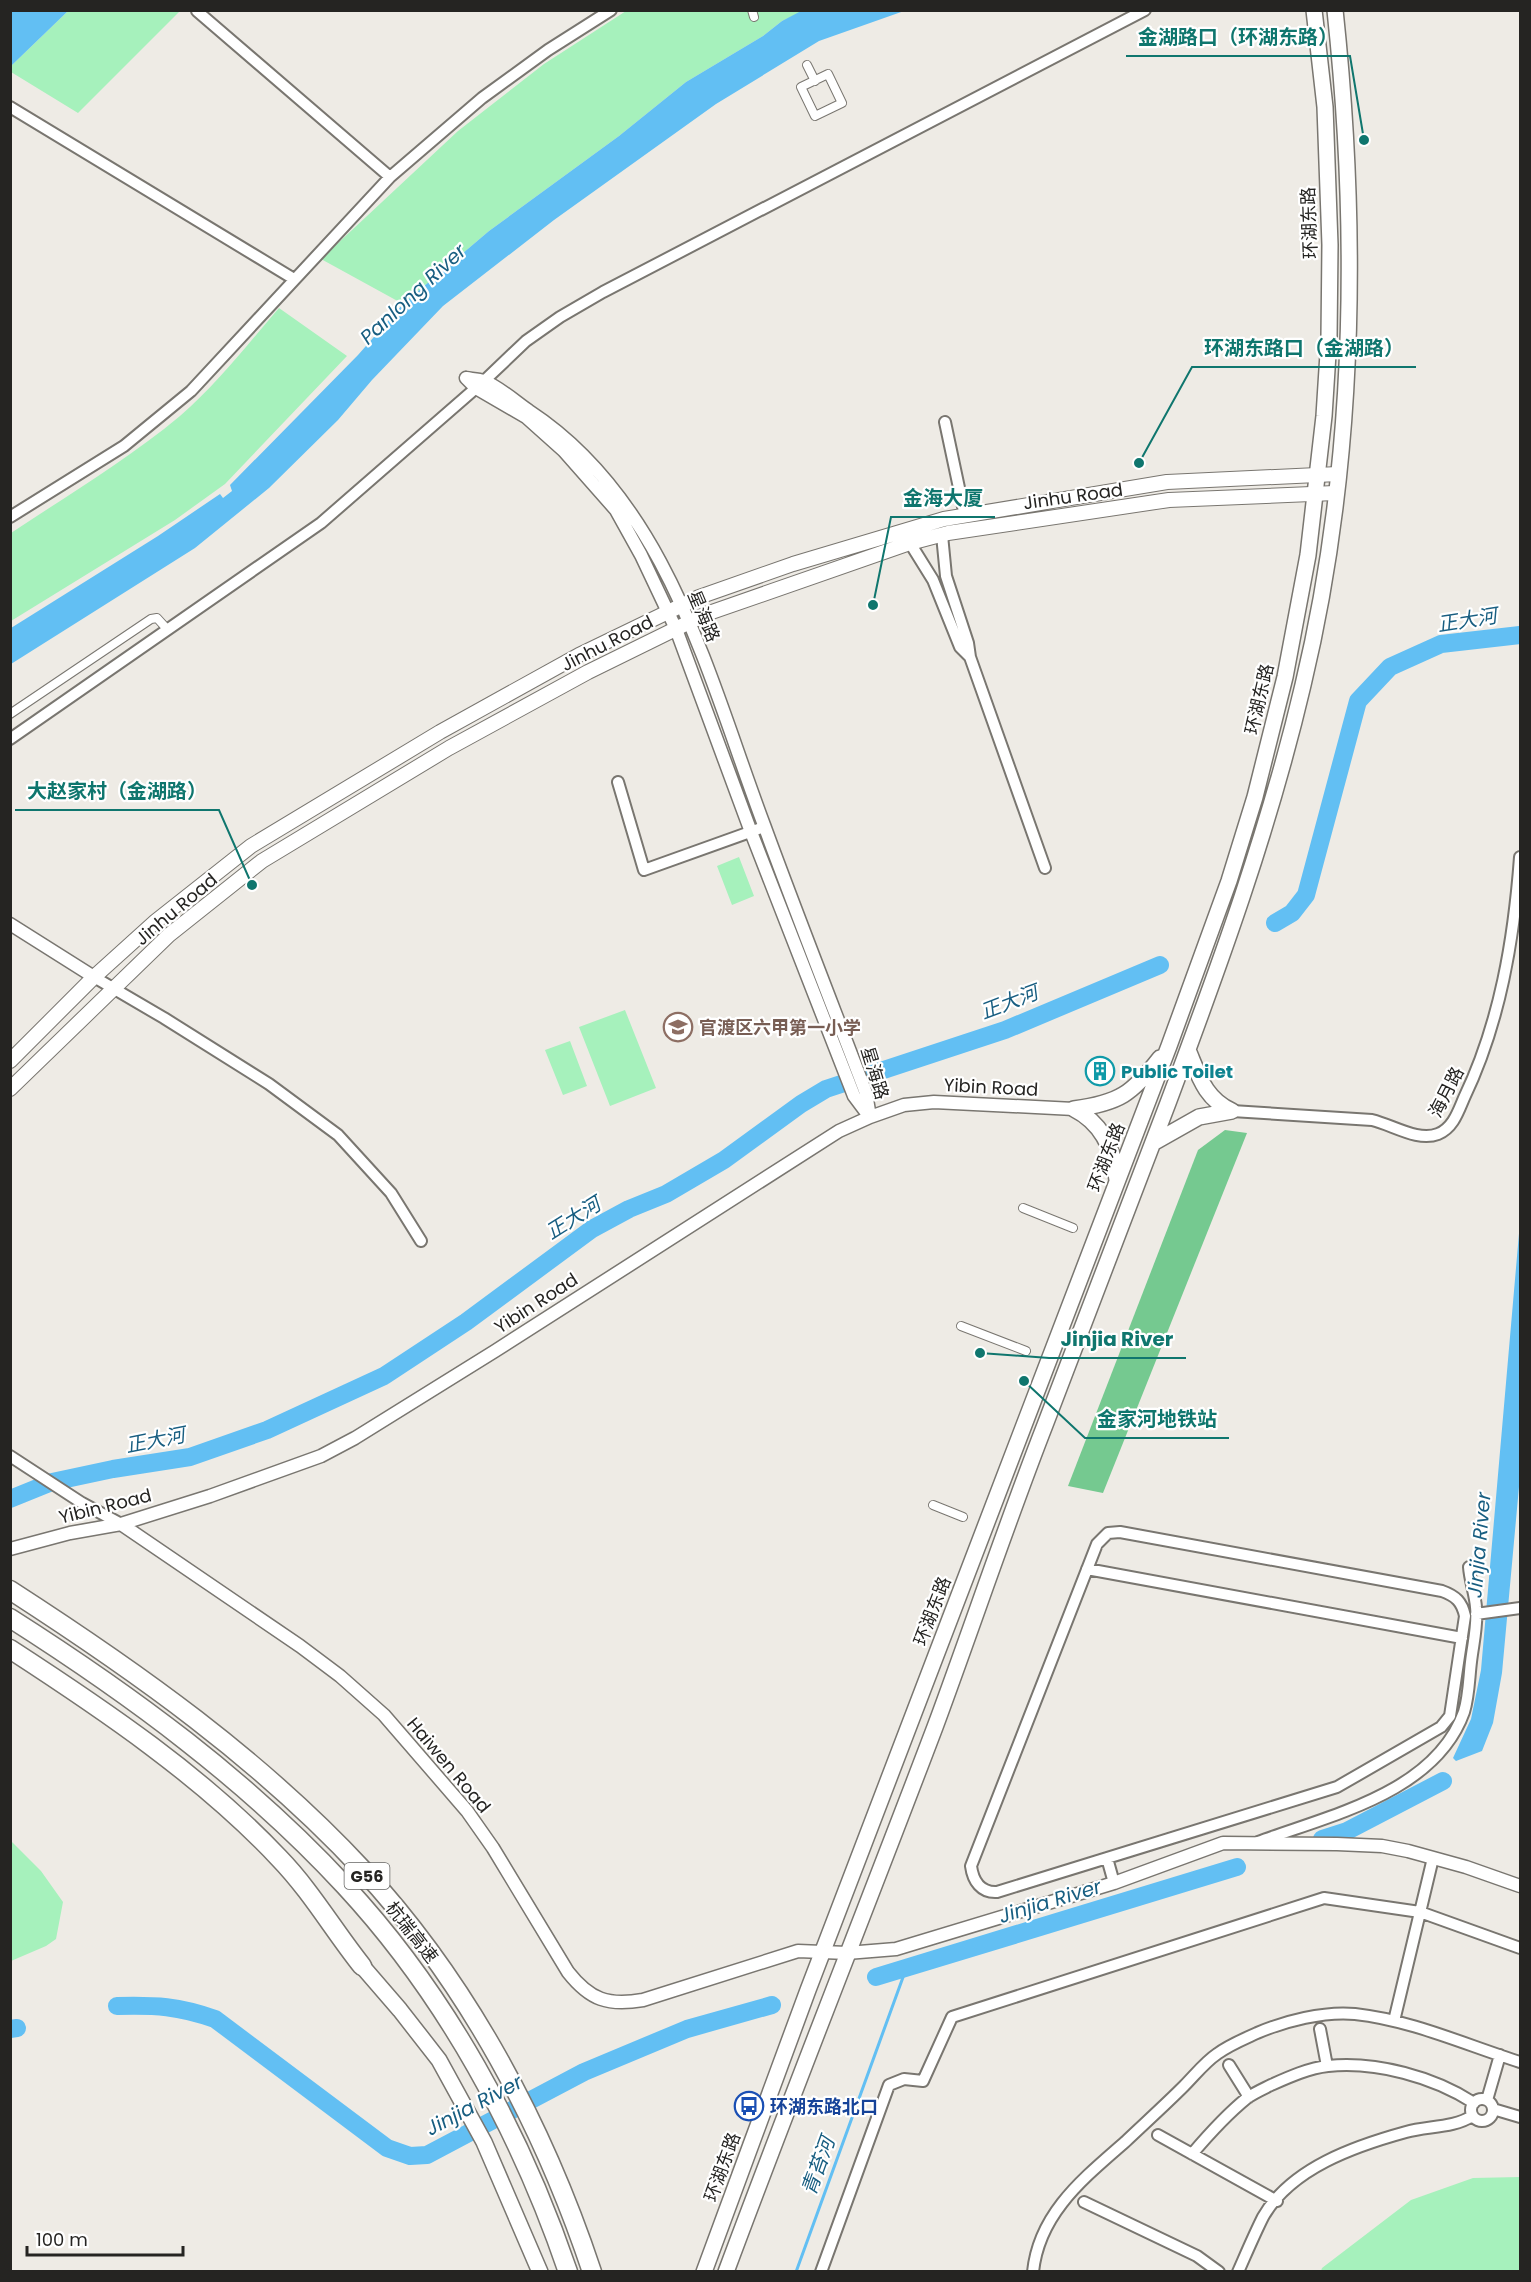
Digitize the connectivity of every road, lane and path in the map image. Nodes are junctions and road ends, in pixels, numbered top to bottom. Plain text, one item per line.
1 (611, 10) edge
2 (1145, 10) edge
3 (1314, 10) edge
4 (1335, 10) edge
5 (197, 11) edge
6 (807, 65) dead end
7 (815, 81) junction
8 (10, 107) edge
9 (390, 177) junction
10 (294, 279) junction
11 (480, 385) junction
12 (945, 422) dead end
13 (1317, 474) junction
14 (1338, 474) junction
15 (1335, 493) junction
16 (1315, 494) junction
17 (965, 516) junction
18 (10, 517) edge
19 (942, 535) junction
20 (910, 543) junction
21 (674, 609) junction
22 (690, 622) junction
23 (676, 629) junction
24 (167, 630) junction
25 (970, 657) junction
26 (10, 714) edge
27 (10, 739) edge
28 (618, 782) dead end
29 (764, 827) junction
30 (751, 832) junction
31 (1521, 857) edge
32 (1045, 868) dead end
33 (10, 924) edge
34 (94, 977) junction
35 (113, 988) junction
36 (1169, 1046) junction
37 (1188, 1050) junction
38 (10, 1061) edge
39 (850, 1067) junction
40 (10, 1089) edge
41 (1074, 1109) junction
42 (1232, 1111) junction
43 (870, 1117) junction
44 (1153, 1143) junction
45 (1117, 1182) junction
46 (1023, 1208) dead end
47 (1072, 1228) dead end
48 (421, 1241) dead end
49 (961, 1326) dead end
50 (1026, 1351) dead end
51 (14, 1459) edge
52 (933, 1505) dead end
53 (963, 1517) dead end
54 (121, 1524) junction
55 (10, 1549) edge
56 (1469, 1567) dead end
57 (1088, 1569) junction
58 (10, 1590) edge
59 (1516, 1608) edge
60 (1481, 1614) junction
61 (10, 1617) edge
62 (1462, 1638) junction
63 (10, 1649) edge
64 (1217, 1824) junction
65 (1223, 1843) junction
66 (1255, 1843) junction
67 (1107, 1858) junction
68 (1433, 1858) junction
69 (1114, 1883) junction
70 (1521, 1886) edge
71 (1420, 1912) junction
72 (1521, 1948) edge
73 (823, 1951) junction
74 (847, 1953) junction
75 (362, 1966) joint
76 (1394, 2020) junction
77 (1320, 2029) dead end
78 (1500, 2055) junction
79 (1521, 2062) edge
80 (1229, 2065) dead end
81 (1327, 2066) junction
82 (1248, 2097) junction
83 (1474, 2103) junction
84 (1490, 2104) junction
85 (1472, 2116) junction
86 (1521, 2117) edge
87 (1158, 2135) dead end
88 (1192, 2154) junction
89 (1277, 2201) junction
90 (1084, 2202) dead end
91 (540, 2271) edge
92 (567, 2271) edge
93 (592, 2271) edge
94 (704, 2271) edge
95 (726, 2271) edge
96 (821, 2271) edge
97 (1033, 2271) edge
98 (1219, 2271) edge
99 (1238, 2271) edge

1 - 9 street
2 - 11 street
3 - 13 main road, 环湖东路
4 - 14 main road
5 - 9 street
6 - 7 street
7 - 7 street
8 - 10 street
9 - 10 street
10 - 18 street
11 - 21 street, 星海路
11 - 24 street
12 - 17 street
13 - 14 main road, Jinhu Road
13 - 16 main road, 环湖东路
13 - 17 main road, Jinhu Road
14 - 15 main road
15 - 16 main road, Jinhu Road
15 - 37 main road
16 - 19 main road, Jinhu Road
16 - 36 main road, 环湖东路
17 - 21 main road, Jinhu Road
19 - 20 main road, Jinhu Road
19 - 25 street
20 - 22 main road, Jinhu Road
20 - 25 street
21 - 22 street, 星海路
21 - 23 street, 星海路
21 - 34 main road, Jinhu Road
22 - 23 main road, Jinhu Road
22 - 29 street, 星海路
23 - 30 street, 星海路
23 - 35 main road, Jinhu Road
24 - 26 street
24 - 27 street
25 - 32 street
28 - 30 street
29 - 30 street
29 - 39 street, 星海路
30 - 39 street, 星海路
31 - 42 street, 海月路
33 - 34 street
34 - 35 street
34 - 38 main road, Jinhu Road
35 - 40 main road, Jinhu Road
35 - 48 street
36 - 41 main road
36 - 45 main road, 环湖东路
37 - 42 main road
37 - 44 main road
39 - 43 street, 星海路
41 - 43 street, Yibin Road
41 - 45 main road
42 - 44 main road
43 - 54 street, Yibin Road
44 - 74 main road
45 - 73 main road, 环湖东路
46 - 47 street
49 - 50 street
51 - 54 street, Haiwen Road
52 - 53 street
54 - 55 street, Yibin Road
54 - 73 street, Haiwen Road
56 - 60 street
57 - 62 street
57 - 62 street
57 - 67 street
58 - 93 highway, 杭瑞高速 / G56
59 - 60 street
60 - 66 street
61 - 92 highway, 杭瑞高速 / G56
62 - 64 street
63 - 75 highway
64 - 65 street
64 - 67 street
65 - 66 street
65 - 69 street, Haiwen Road
66 - 68 street
67 - 69 street
68 - 70 street
68 - 71 street
69 - 74 street, Haiwen Road
71 - 72 street
71 - 76 street
71 - 96 street
73 - 74 street, Haiwen Road
73 - 94 main road, 环湖东路
74 - 95 main road
75 - 91 main road
76 - 78 street
76 - 97 street
77 - 81 street
78 - 79 street
78 - 84 street
80 - 82 street
81 - 82 street
81 - 83 street
82 - 88 street
83 - 84 street
83 - 85 street
84 - 85 street
84 - 86 street
85 - 89 street
87 - 88 street
88 - 89 street
89 - 99 street
90 - 98 street

